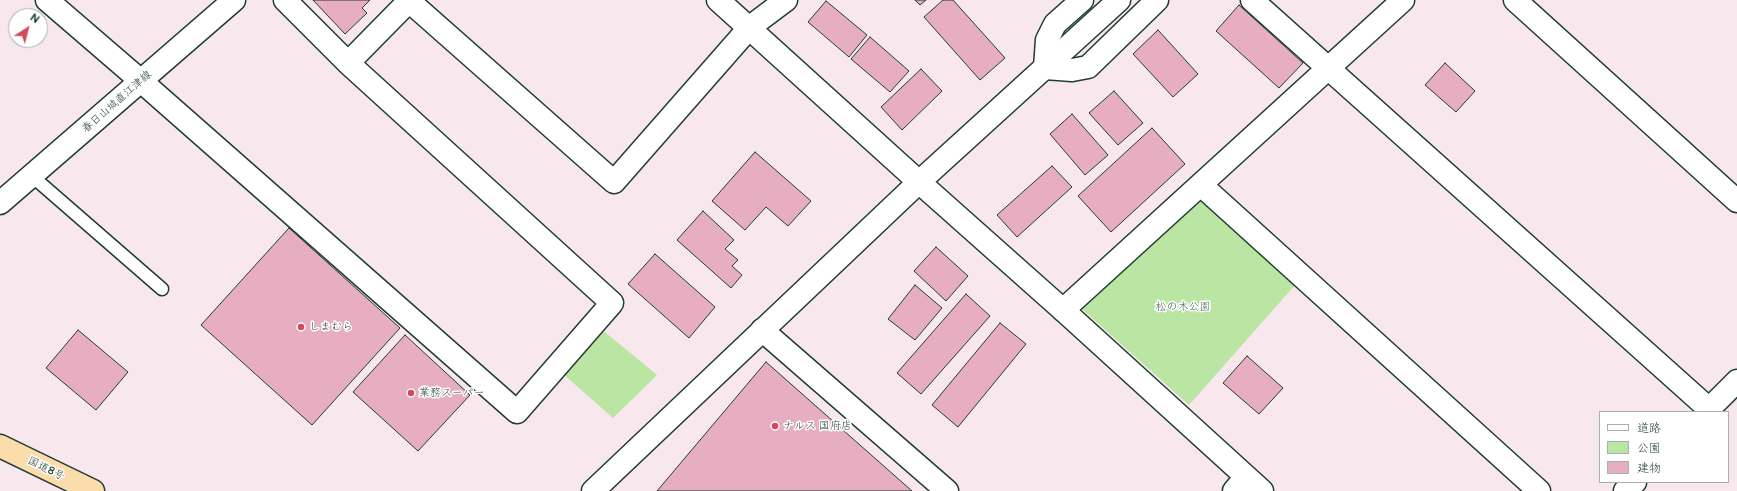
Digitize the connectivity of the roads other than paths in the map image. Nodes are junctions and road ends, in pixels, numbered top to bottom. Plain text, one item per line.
1 (47, 0) edge
2 (234, 0) edge
3 (286, 0) edge
4 (718, 0) edge
5 (786, 0) edge
6 (1082, 0) edge
7 (1119, 0) edge
8 (1157, 0) edge
9 (1252, 0) edge
10 (1403, 0) edge
11 (1515, 0) edge
12 (750, 27) junction
13 (348, 63) junction
14 (1045, 68) junction
15 (1328, 68) junction
16 (141, 81) junction
17 (32, 176) junction
18 (918, 182) junction
19 (1201, 185) junction
20 (1737, 201) edge
21 (0, 203) edge
22 (162, 289) dead end
23 (1063, 310) junction
24 (762, 330) junction
25 (1737, 381) edge
26 (1707, 411) edge
27 (0, 446) edge
28 (1634, 483) edge
29 (1247, 486) edge
30 (93, 491) edge
31 (593, 491) edge
32 (947, 491) edge
33 (1539, 491) edge
34 (1625, 491) edge

1 - 16 street
2 - 16 street, 春日山城直江津線
3 - 13 street
4 - 12 street
5 - 12 street
6 - 14 street
7 - 14 street
8 - 14 street
9 - 15 street
10 - 15 street
11 - 20 street
12 - 13 street
12 - 18 street
13 - 16 street
14 - 18 street
15 - 19 street
15 - 26 street
16 - 17 street, 春日山城直江津線
17 - 21 street, 春日山城直江津線
17 - 22 lane
18 - 23 street
18 - 24 street
19 - 23 street
19 - 33 street
23 - 29 street
24 - 31 street
24 - 32 street
25 - 26 street
27 - 30 highway, 国道8号
28 - 34 street

